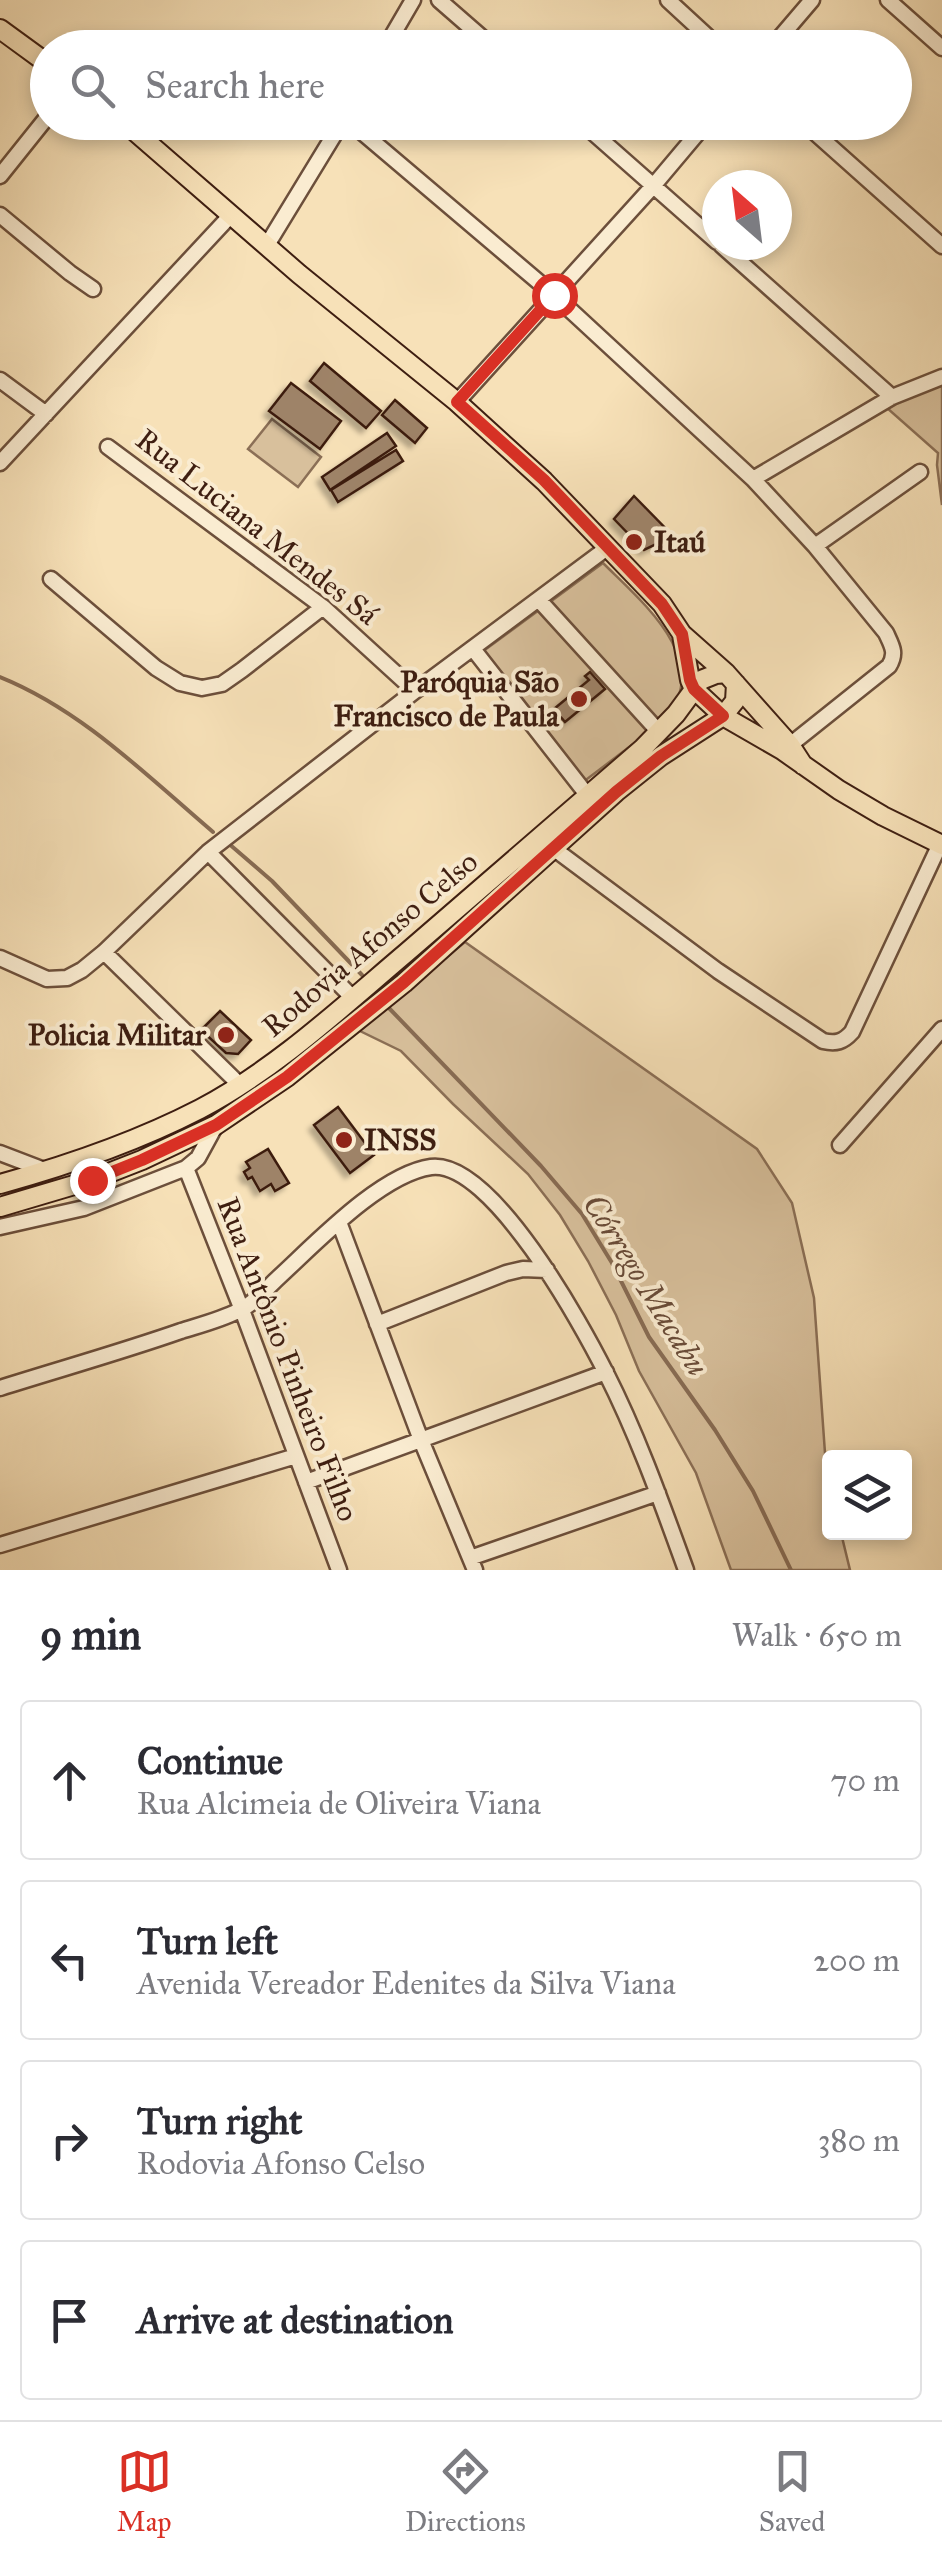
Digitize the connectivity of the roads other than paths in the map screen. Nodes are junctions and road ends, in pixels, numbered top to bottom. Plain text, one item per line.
1 (413, 0) edge
2 (438, 0) edge
3 (668, 0) edge
4 (812, 0) edge
5 (888, 0) edge
6 (0, 29) edge
7 (396, 30) edge
8 (473, 30) edge
9 (700, 30) edge
10 (786, 30) edge
11 (942, 48) edge
12 (30, 51) edge
13 (30, 138) edge
14 (145, 140) edge
15 (331, 140) edge
16 (371, 140) edge
17 (601, 140) edge
18 (692, 140) edge
19 (824, 140) edge
20 (0, 176) edge
21 (654, 186) junction
22 (231, 215) junction
23 (0, 216) edge
24 (702, 228) edge
25 (268, 245) junction
26 (942, 246) edge
27 (738, 260) edge
28 (93, 289) dead end
29 (554, 295) junction
30 (942, 377) edge
31 (0, 380) edge
32 (892, 396) junction
33 (457, 402) junction
34 (46, 414) junction
35 (108, 447) dead end
36 (0, 463) edge
37 (920, 472) dead end
38 (753, 479) junction
39 (815, 546) junction
40 (608, 548) junction
41 (51, 579) dead end
42 (539, 600) junction
43 (324, 607) junction
44 (682, 634) junction
45 (474, 650) junction
46 (731, 679) junction
47 (694, 689) junction
48 (415, 692) junction
49 (723, 716) junction
50 (659, 732) junction
51 (790, 745) junction
52 (803, 765) junction
53 (588, 796) junction
54 (941, 844) edge
55 (553, 848) junction
56 (208, 852) junction
57 (104, 952) junction
58 (0, 958) edge
59 (354, 998) junction
60 (942, 1029) edge
61 (240, 1085) junction
62 (216, 1125) junction
63 (840, 1145) dead end
64 (0, 1153) edge
65 (186, 1168) junction
66 (48, 1171) junction
67 (0, 1184) edge
68 (7, 1205) edge
69 (21, 1222) junction
70 (339, 1222) junction
71 (0, 1227) edge
72 (547, 1270) junction
73 (242, 1310) junction
74 (377, 1324) junction
75 (606, 1372) junction
76 (0, 1388) edge
77 (420, 1440) junction
78 (296, 1456) junction
79 (306, 1482) junction
80 (658, 1493) junction
81 (0, 1545) edge
82 (472, 1564) edge
83 (339, 1570) edge
84 (686, 1570) edge

1 - 7 street
2 - 8 street
3 - 9 street
4 - 10 street
5 - 11 street
6 - 12 main road
13 - 20 street
14 - 22 main road
15 - 25 street
16 - 29 street
17 - 21 street
18 - 21 street
19 - 26 street
21 - 24 street
21 - 29 street
22 - 25 main road
22 - 34 street
23 - 28 street
25 - 33 main road
27 - 32 street
29 - 33 street
29 - 38 street
30 - 32 street
31 - 34 street
32 - 38 street
33 - 40 main road
34 - 36 street
35 - 43 street, Rua Luciana Mendes Sá
37 - 39 street
38 - 39 street
39 - 51 street
40 - 42 street
40 - 44 main road
41 - 43 street
42 - 45 street
42 - 50 street
43 - 48 street, Rua Luciana Mendes Sá
44 - 46 main road
44 - 47 main road
45 - 48 street
45 - 53 street
46 - 47 main road, Rodovia Afonso Celso
46 - 49 main road
46 - 51 main road
47 - 49 main road
47 - 50 main road, Rodovia Afonso Celso
48 - 56 street
49 - 52 main road
49 - 55 main road, Rodovia Afonso Celso
50 - 53 main road, Rodovia Afonso Celso
51 - 52 main road
52 - 54 main road
53 - 59 main road, Rodovia Afonso Celso
54 - 55 street
55 - 62 main road, Rodovia Afonso Celso
56 - 57 street
56 - 59 street
57 - 58 street
57 - 61 street
59 - 61 main road, Rodovia Afonso Celso
60 - 63 street
61 - 66 main road, Rodovia Afonso Celso
62 - 65 street
62 - 68 main road, Rodovia Afonso Celso
64 - 66 street
65 - 69 street
65 - 73 street, Rua Antônio Pinheiro Filho
66 - 67 main road, Rodovia Afonso Celso
68 - 69 street
69 - 71 street
70 - 72 street
70 - 73 street
70 - 74 street
72 - 74 street
72 - 75 street
73 - 76 street
73 - 78 street, Rua Antônio Pinheiro Filho
74 - 77 street
75 - 77 street
75 - 80 street
77 - 79 street
77 - 82 street
78 - 79 street, Rua Antônio Pinheiro Filho
78 - 81 street
79 - 83 street, Rua Antônio Pinheiro Filho
80 - 82 street
80 - 84 street

